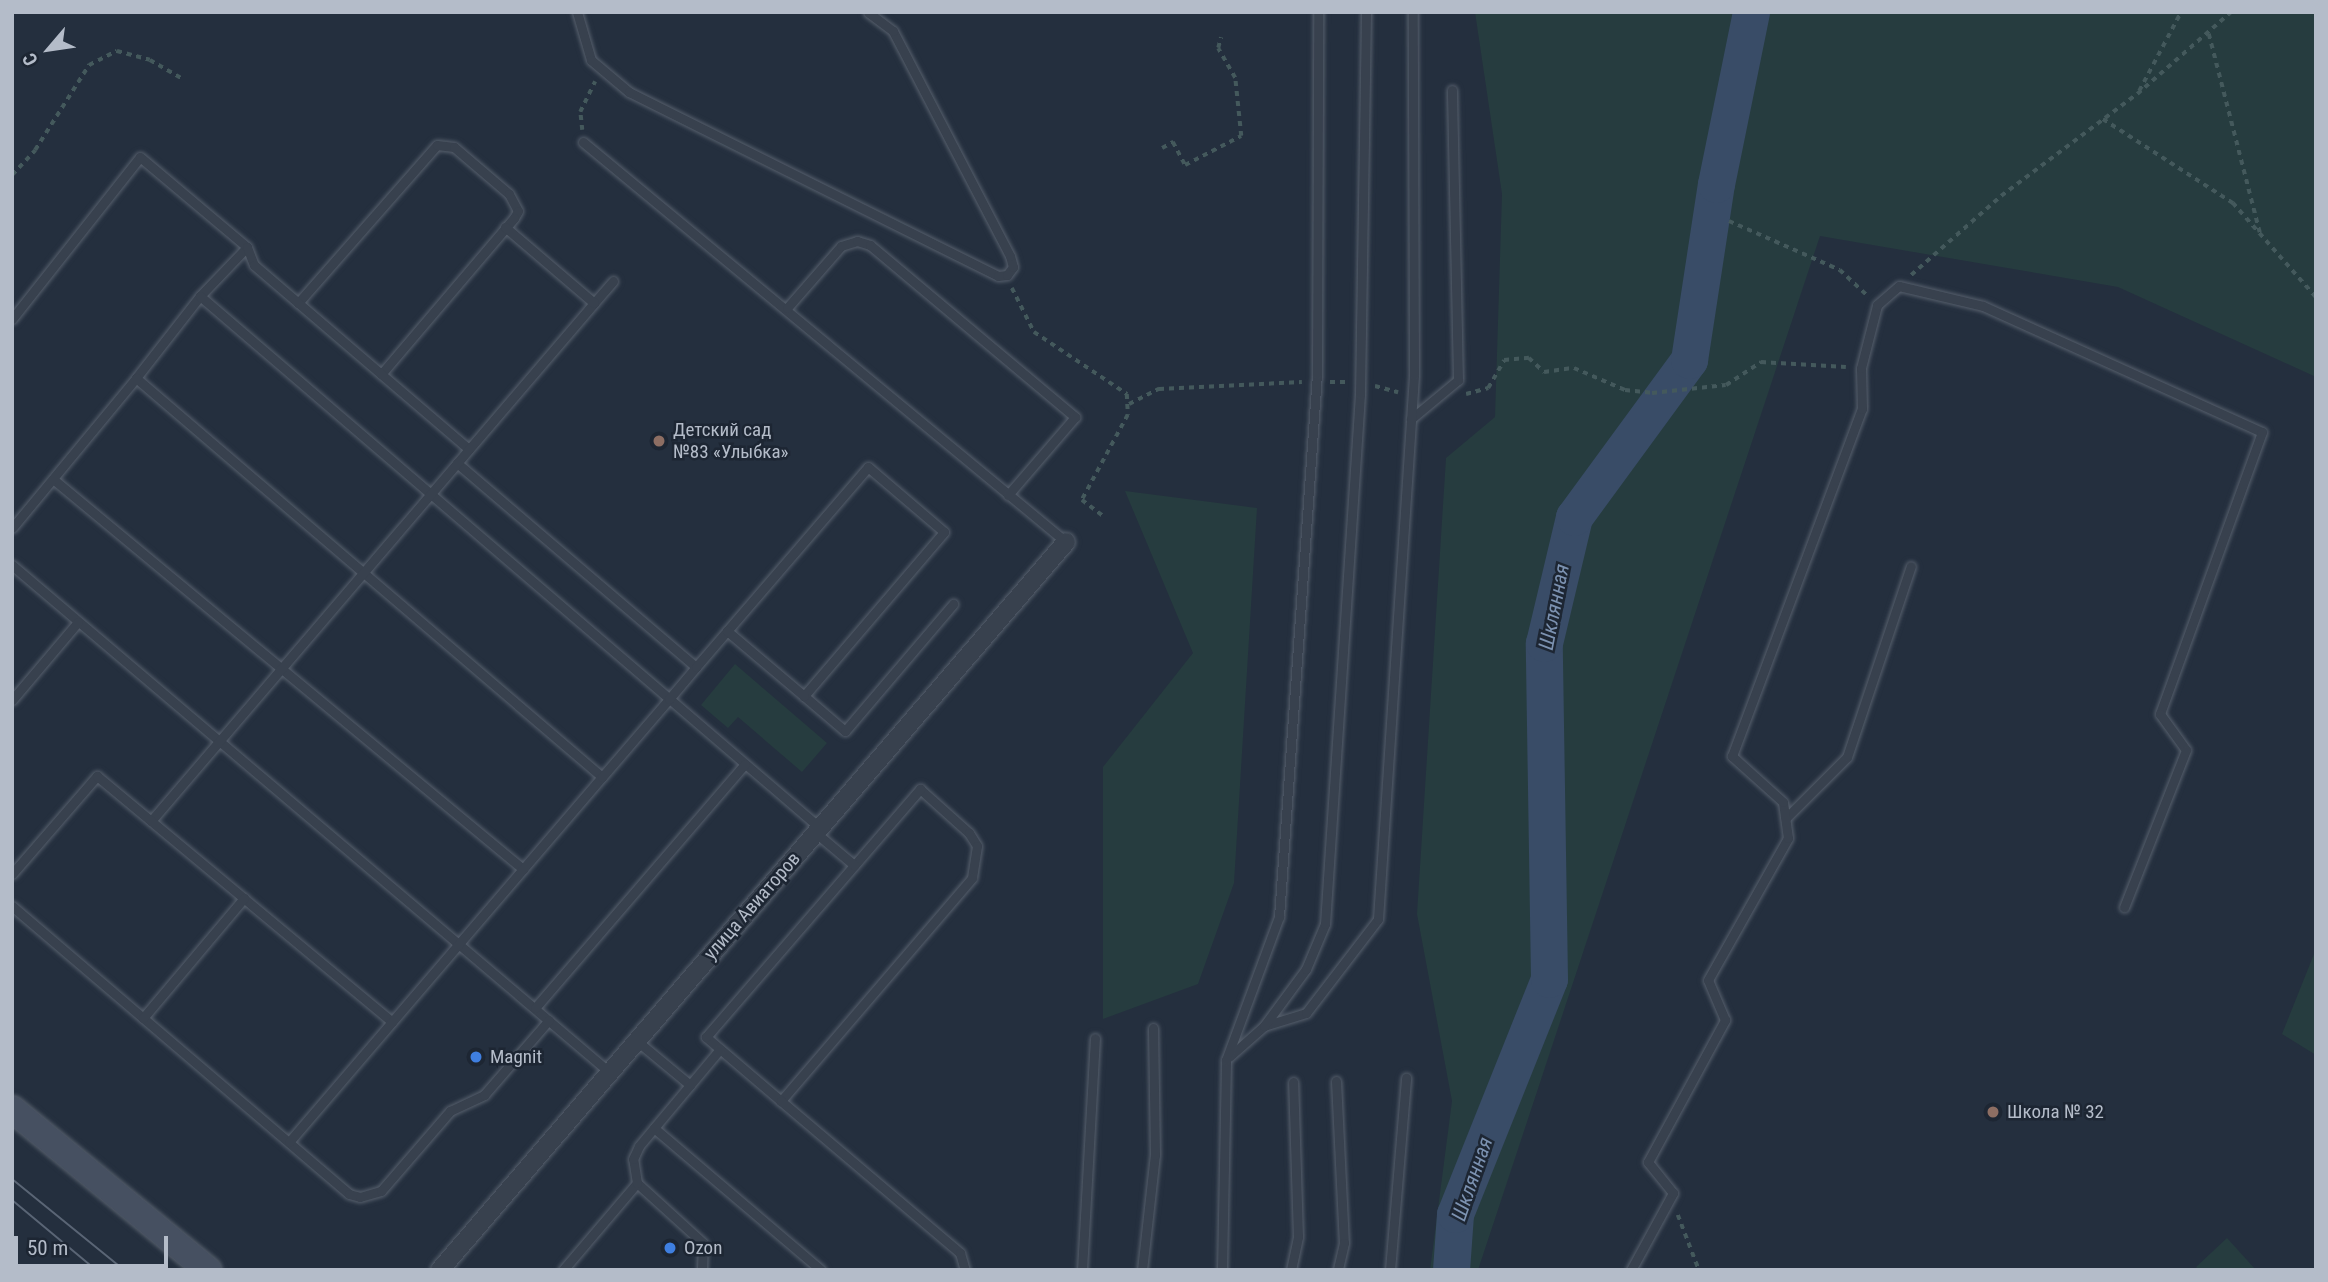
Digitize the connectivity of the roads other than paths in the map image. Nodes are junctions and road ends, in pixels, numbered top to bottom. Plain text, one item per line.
1 (577, 12) edge
2 (868, 12) edge
3 (1318, 12) edge
4 (1366, 12) edge
5 (1413, 12) edge
6 (1452, 90) dead end
7 (583, 142) road end
8 (505, 227) junction
9 (247, 247) junction
10 (613, 281) dead end
11 (200, 296) junction
12 (298, 303) junction
13 (594, 303) junction
14 (787, 309) junction
15 (12, 319) edge
16 (381, 374) junction
17 (136, 378) junction
18 (1411, 419) junction
19 (469, 449) junction
20 (457, 463) junction
21 (52, 479) junction
22 (430, 494) junction
23 (1008, 495) junction
24 (12, 528) edge
25 (1066, 542) joint
26 (12, 565) edge
27 (1911, 566) dead end
28 (363, 572) junction
29 (953, 604) dead end
30 (78, 622) junction
31 (727, 631) junction
32 (696, 667) junction
33 (281, 669) junction
34 (804, 696) junction
35 (669, 699) junction
36 (12, 700) edge
37 (220, 742) junction
38 (745, 764) junction
39 (602, 777) junction
40 (1786, 818) junction
41 (151, 821) junction
42 (818, 830) junction
43 (854, 865) junction
44 (523, 869) junction
45 (12, 874) edge
46 (244, 898) junction
47 (12, 906) edge
48 (2124, 907) dead end
49 (459, 944) junction
50 (535, 1008) junction
51 (143, 1018) junction
52 (549, 1020) junction
53 (392, 1022) junction
54 (1264, 1026) junction
55 (1153, 1028) dead end
56 (1095, 1038) dead end
57 (635, 1040) junction
58 (720, 1049) junction
59 (1226, 1060) junction
60 (608, 1071) junction
61 (1406, 1078) dead end
62 (1336, 1081) dead end
63 (1293, 1082) dead end
64 (690, 1085) junction
65 (781, 1101) junction
66 (12, 1109) edge
67 (654, 1128) junction
68 (289, 1142) junction
69 (637, 1183) junction
70 (208, 1270) edge
71 (440, 1270) edge
72 (563, 1270) edge
73 (702, 1270) edge
74 (821, 1270) edge
75 (965, 1270) edge
76 (1082, 1270) edge
77 (1142, 1270) edge
78 (1222, 1270) edge
79 (1291, 1270) edge
80 (1338, 1270) edge
81 (1390, 1270) edge
82 (1631, 1270) edge

1 - 2 lane
3 - 59 lane
4 - 54 lane
5 - 18 lane
6 - 18 lane
7 - 14 lane
8 - 12 lane
8 - 13 lane
8 - 16 lane
9 - 11 lane
9 - 12 lane
9 - 15 lane
10 - 13 lane
11 - 17 lane
11 - 22 lane
12 - 16 lane
13 - 19 lane
14 - 23 lane
14 - 23 lane
16 - 19 lane
17 - 21 lane
17 - 28 lane
18 - 54 lane
19 - 20 lane
20 - 22 lane
20 - 32 lane
21 - 24 lane
21 - 33 lane
22 - 28 lane
22 - 35 lane
23 - 25 lane
25 - 42 street, улица Авиаторов
26 - 30 lane
27 - 40 lane
28 - 33 lane
28 - 39 lane
29 - 34 lane
30 - 36 lane
30 - 37 lane
31 - 32 lane
31 - 34 lane
31 - 34 lane
32 - 35 lane
33 - 37 lane
33 - 44 lane
35 - 38 lane
35 - 39 lane
37 - 41 lane
37 - 49 lane
38 - 42 lane
38 - 50 lane
39 - 44 lane
40 - 48 lane
40 - 82 lane
41 - 45 lane
41 - 46 lane
42 - 43 lane
42 - 57 street, улица Авиаторов
43 - 58 lane
43 - 65 lane
44 - 49 lane
46 - 51 lane
46 - 53 lane
47 - 51 lane
49 - 50 lane
49 - 53 lane
50 - 52 lane
51 - 68 lane
52 - 60 lane
52 - 68 lane
53 - 68 lane
54 - 59 lane
55 - 77 lane
56 - 76 lane
57 - 60 street, улица Авиаторов
57 - 64 lane
58 - 64 lane
58 - 65 lane
59 - 78 lane
60 - 71 street, улица Авиаторов
61 - 81 lane
62 - 80 lane
63 - 79 lane
64 - 67 lane
65 - 75 lane
66 - 70 main road
67 - 69 lane
67 - 74 lane
69 - 72 lane
69 - 73 lane

